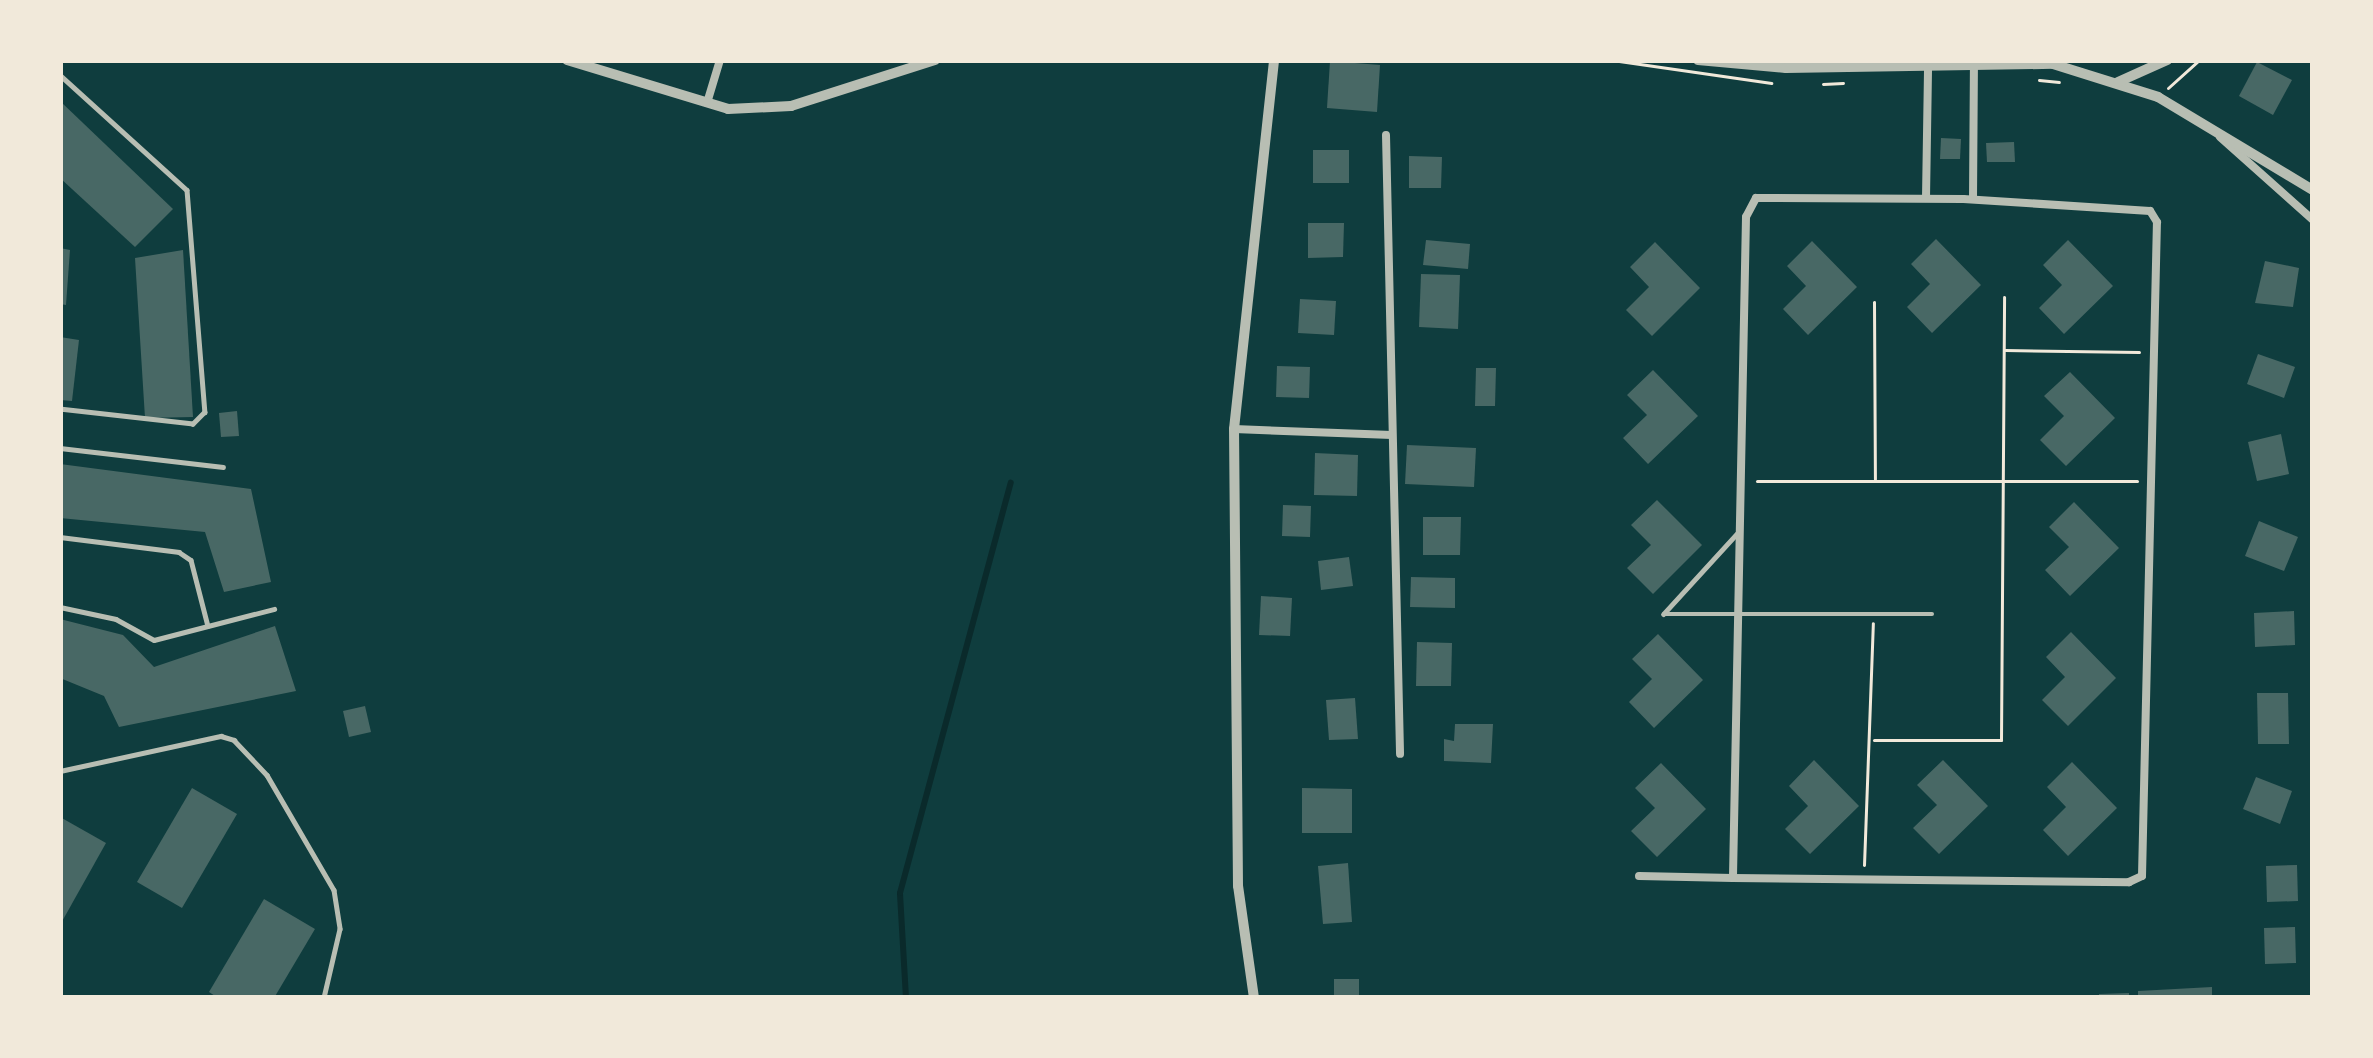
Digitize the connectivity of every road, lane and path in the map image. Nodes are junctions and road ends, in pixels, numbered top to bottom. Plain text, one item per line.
1 (567, 60) edge
2 (720, 60) edge
3 (935, 60) edge
4 (1274, 60) edge
5 (1698, 60) edge
6 (2167, 60) edge
7 (2199, 60) edge
8 (1974, 65) junction
9 (1928, 66) junction
10 (60, 75) edge
11 (2118, 82) junction
12 (2158, 97) junction
13 (707, 104) junction
14 (2218, 135) junction
15 (1386, 136) dead end
16 (2313, 190) edge
17 (1926, 198) junction
18 (1973, 199) junction
19 (2313, 220) edge
20 (2004, 297) dead end
21 (1874, 302) dead end
22 (2003, 350) junction
23 (2153, 352) junction
24 (60, 409) edge
25 (1234, 429) junction
26 (1392, 435) junction
27 (60, 448) edge
28 (224, 467) dead end
29 (1875, 480) junction
30 (2002, 480) junction
31 (1743, 481) junction
32 (2151, 481) junction
33 (1742, 529) junction
34 (60, 537) edge
35 (60, 608) edge
36 (274, 609) dead end
37 (1740, 614) junction
38 (1873, 614) junction
39 (1932, 614) dead end
40 (208, 626) junction
41 (1874, 740) junction
42 (1400, 754) dead end
43 (60, 771) edge
44 (1639, 876) dead end
45 (1733, 878) junction
46 (1863, 879) junction
47 (324, 998) edge
48 (1254, 998) edge

1 - 13 street
2 - 13 street
3 - 13 street
4 - 25 street
5 - 9 street
6 - 11 street
7 - 12 path
8 - 9 street
8 - 11 street
8 - 18 street
9 - 17 street
10 - 24 lane
11 - 12 street
12 - 14 street
14 - 16 street
14 - 19 street
15 - 26 street
17 - 18 street
17 - 31 street
18 - 23 street
20 - 22 path
21 - 29 path
22 - 23 path
22 - 30 path
23 - 32 street
25 - 26 street
25 - 48 street
26 - 42 street
27 - 28 lane
29 - 30 path
29 - 31 path
30 - 32 path
30 - 41 path
31 - 33 street
32 - 46 street
33 - 37 street
33 - 37 lane
34 - 40 lane
35 - 40 lane
36 - 40 lane
37 - 38 lane
37 - 45 street
38 - 39 lane
38 - 41 path
41 - 46 path
43 - 47 lane
44 - 45 street
45 - 46 street

